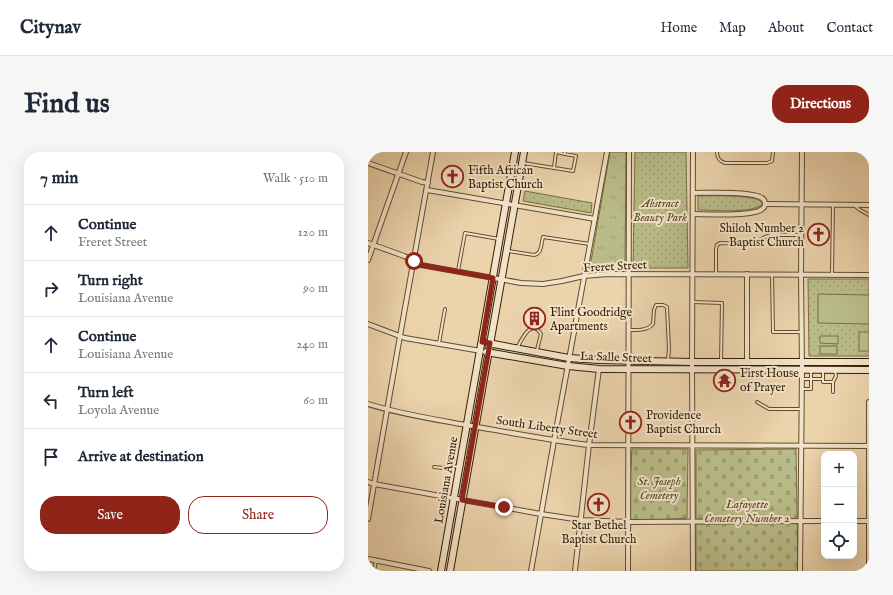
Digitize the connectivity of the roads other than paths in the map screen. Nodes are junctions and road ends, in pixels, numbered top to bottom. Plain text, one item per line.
1 (406, 152) edge
2 (433, 152) edge
3 (516, 152) edge
4 (524, 152) edge
5 (607, 152) edge
6 (629, 152) edge
7 (693, 152) edge
8 (717, 152) edge
9 (774, 152) edge
10 (802, 152) edge
11 (565, 153) edge
12 (368, 163) edge
13 (522, 163) junction
14 (554, 168) junction
15 (398, 174) junction
16 (428, 183) junction
17 (426, 190) junction
18 (693, 193) junction
19 (506, 203) junction
20 (515, 204) junction
21 (765, 204) junction
22 (801, 204) junction
23 (833, 205) junction
24 (855, 205) junction
25 (869, 205) edge
26 (693, 214) junction
27 (869, 215) edge
28 (595, 219) junction
29 (801, 234) junction
30 (500, 239) junction
31 (368, 243) edge
32 (590, 244) junction
33 (374, 245) junction
34 (507, 251) junction
35 (368, 260) edge
36 (414, 261) junction
37 (458, 271) junction
38 (629, 274) junction
39 (693, 274) junction
40 (716, 274) junction
41 (747, 274) junction
42 (772, 274) junction
43 (801, 274) junction
44 (832, 275) junction
45 (869, 275) edge
46 (584, 276) junction
47 (493, 278) junction
48 (502, 279) junction
49 (693, 302) junction
50 (445, 309) dead end
51 (368, 324) edge
52 (628, 330) junction
53 (802, 332) junction
54 (400, 336) junction
55 (482, 342) junction
56 (490, 343) junction
57 (438, 344) junction
58 (516, 348) junction
59 (481, 351) junction
60 (489, 352) junction
61 (537, 352) junction
62 (570, 358) junction
63 (628, 361) junction
64 (668, 362) junction
65 (692, 362) junction
66 (721, 362) junction
67 (747, 362) junction
68 (802, 362) junction
69 (869, 362) edge
70 (568, 366) junction
71 (599, 369) junction
72 (628, 369) junction
73 (693, 370) junction
74 (802, 370) junction
75 (811, 370) junction
76 (823, 370) junction
77 (836, 370) junction
78 (869, 370) edge
79 (802, 379) junction
80 (811, 379) junction
81 (823, 379) junction
82 (832, 382) junction
83 (802, 389) junction
84 (833, 392) dead end
85 (473, 393) junction
86 (481, 394) junction
87 (757, 402) dead end
88 (869, 402) edge
89 (368, 404) edge
90 (802, 409) junction
91 (387, 410) junction
92 (466, 425) junction
93 (475, 427) junction
94 (554, 441) junction
95 (693, 445) junction
96 (589, 446) junction
97 (628, 446) junction
98 (801, 446) junction
99 (869, 446) edge
100 (434, 467) dead end
101 (459, 467) junction
102 (368, 482) edge
103 (374, 484) junction
104 (454, 499) junction
105 (462, 500) junction
106 (541, 514) junction
107 (368, 519) edge
108 (581, 520) junction
109 (800, 521) junction
110 (821, 521) edge
111 (857, 521) edge
112 (869, 521) edge
113 (628, 522) junction
114 (693, 522) junction
115 (368, 559) edge
116 (376, 560) junction
117 (422, 570) edge
118 (374, 571) edge
119 (429, 571) edge
120 (441, 571) edge
121 (450, 571) edge
122 (531, 571) edge
123 (575, 571) edge
124 (628, 571) edge
125 (693, 571) edge
126 (800, 571) edge
127 (869, 571) edge

1 - 15 street
2 - 16 street
3 - 19 street, Louisiana Avenue
4 - 13 street, Louisiana Avenue
5 - 28 street
6 - 38 street
7 - 18 street
8 - 9 lane
10 - 22 street
11 - 14 lane
11 - 14 lane
12 - 15 street
13 - 14 lane
13 - 20 street, Louisiana Avenue
15 - 16 street
15 - 33 street
16 - 17 street
17 - 19 street
17 - 36 street
18 - 21 street
18 - 26 street
19 - 20 street
19 - 30 street, Louisiana Avenue
20 - 28 street
20 - 34 street, Louisiana Avenue
21 - 22 street
21 - 26 street
22 - 23 street
22 - 29 street
23 - 24 street
23 - 44 lane
24 - 25 street
24 - 27 lane
26 - 39 street
28 - 32 street
29 - 40 lane
29 - 43 street
30 - 37 lane
30 - 47 street, Louisiana Avenue
31 - 33 street, Freret Street
32 - 34 lane
32 - 46 street
33 - 35 street
33 - 36 street, Freret Street
34 - 48 street, Louisiana Avenue
36 - 37 street, Freret Street
36 - 54 street
37 - 47 street, Freret Street
38 - 39 street, Freret Street
38 - 46 street, Freret Street
38 - 52 street
39 - 40 street, Freret Street
39 - 49 street
40 - 41 street, Freret Street
41 - 42 street, Freret Street
41 - 67 street
42 - 43 street, Freret Street
42 - 53 lane
43 - 44 street, Freret Street
43 - 53 street
44 - 45 street, Freret Street
46 - 48 street, Freret Street
46 - 62 street
47 - 48 street, Freret Street
47 - 55 street, Louisiana Avenue
48 - 56 street, Louisiana Avenue
49 - 65 street
49 - 66 lane
50 - 57 lane
51 - 54 street, La Salle Street
52 - 63 street
52 - 64 lane
53 - 68 street
54 - 57 street, La Salle Street
54 - 91 street
55 - 56 street, La Salle Street
55 - 59 street, Louisiana Avenue
56 - 58 street, La Salle Street
56 - 60 street, Louisiana Avenue
57 - 59 street, La Salle Street
58 - 61 street, La Salle Street
58 - 61 lane
59 - 60 street, La Salle Street
59 - 85 street, Louisiana Avenue
60 - 70 street, La Salle Street
60 - 86 street, Louisiana Avenue
61 - 62 street, La Salle Street
62 - 63 street, La Salle Street
62 - 70 street
63 - 64 street, La Salle Street
63 - 72 street
64 - 65 street, La Salle Street
65 - 66 street, La Salle Street
65 - 73 street
66 - 67 street, La Salle Street
67 - 68 street, La Salle Street
68 - 69 street, La Salle Street
68 - 74 street
70 - 71 street, La Salle Street
70 - 94 street
71 - 72 street, La Salle Street
71 - 96 street
72 - 73 street, La Salle Street
72 - 97 street
73 - 74 street, La Salle Street
73 - 95 street
74 - 75 street, La Salle Street
74 - 79 street
75 - 76 street, La Salle Street
75 - 80 lane
76 - 77 street, La Salle Street
76 - 81 lane
77 - 78 street, La Salle Street
77 - 82 lane
79 - 80 lane
79 - 83 street
80 - 81 lane
80 - 83 lane
81 - 82 lane
82 - 84 lane
83 - 90 street
85 - 86 street
85 - 92 street, Louisiana Avenue
86 - 93 street, Louisiana Avenue
87 - 90 lane
88 - 99 street
89 - 91 street, South Liberty Street
90 - 98 street
91 - 92 street, South Liberty Street
91 - 103 street
92 - 93 street, South Liberty Street
92 - 101 street, Louisiana Avenue
93 - 94 street, South Liberty Street
93 - 105 street, Louisiana Avenue
94 - 96 street, South Liberty Street
94 - 106 street
95 - 97 street, South Liberty Street
95 - 98 street, South Liberty Street
95 - 114 street
96 - 97 street, South Liberty Street
96 - 108 street
97 - 113 street
98 - 99 street, South Liberty Street
98 - 109 street
99 - 112 street
100 - 101 lane
101 - 104 street, Louisiana Avenue
102 - 103 street
103 - 104 street
103 - 107 street
104 - 105 street
104 - 120 street, Louisiana Avenue
105 - 106 street
105 - 121 street, Louisiana Avenue
106 - 108 street
106 - 122 street
108 - 113 street
108 - 123 street
109 - 110 street
109 - 114 street
109 - 126 street
111 - 112 street
112 - 127 street
113 - 114 street
113 - 124 street
114 - 125 street
115 - 116 street
116 - 117 street
116 - 118 lane
117 - 119 street

